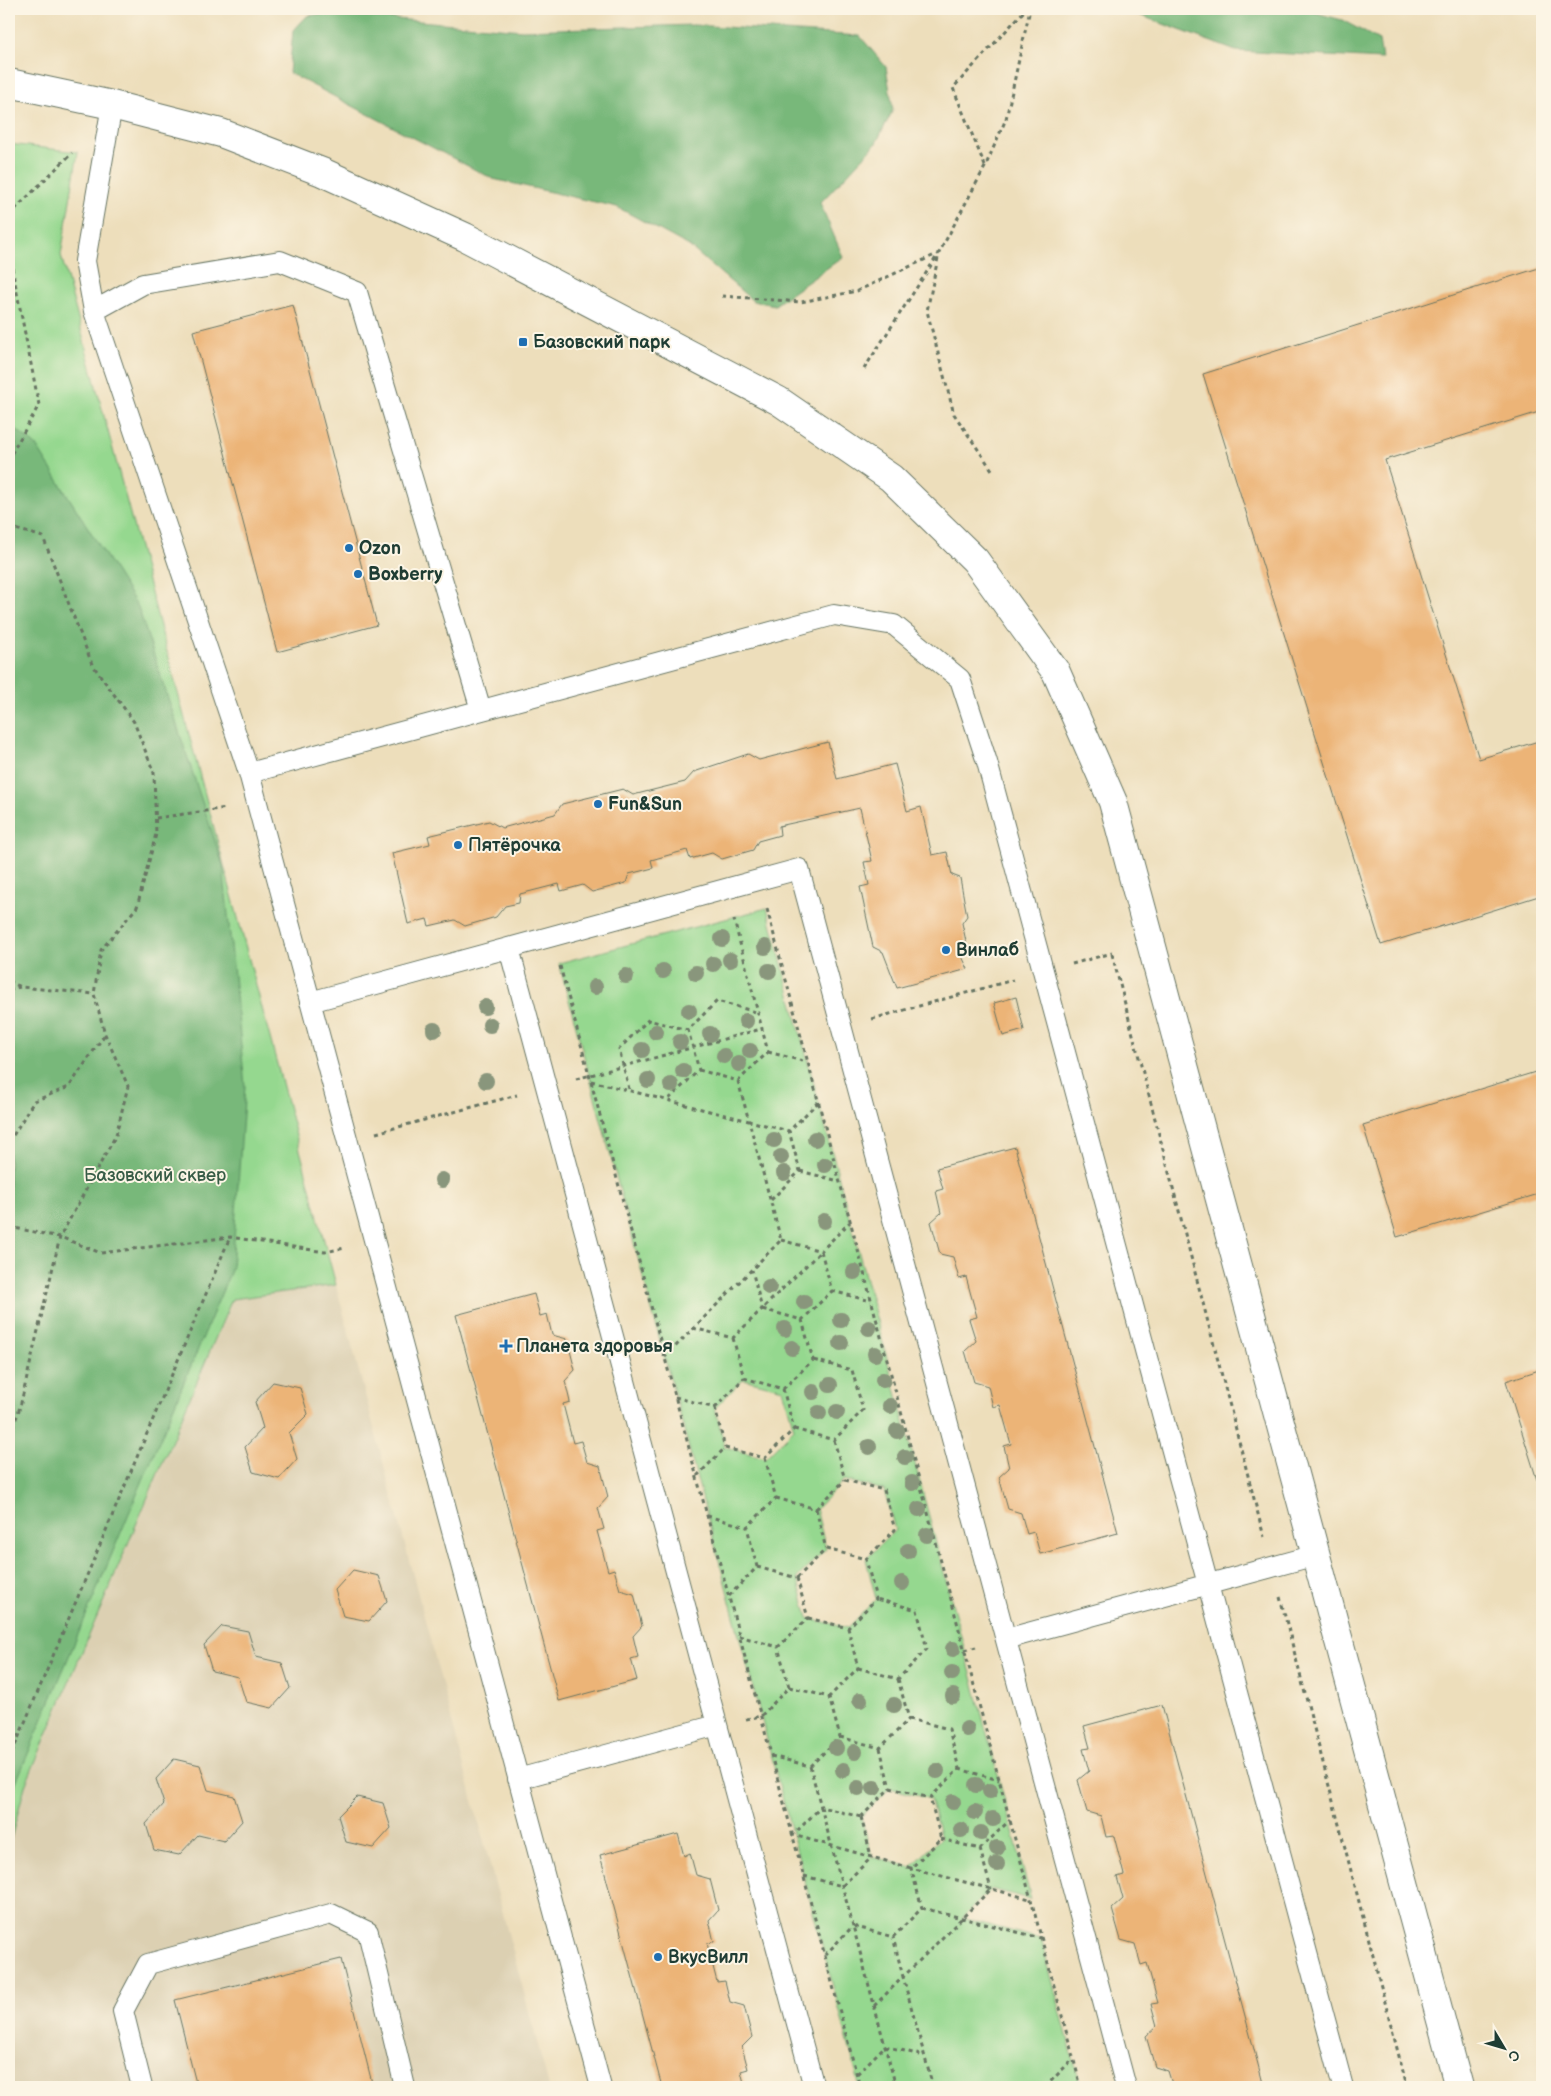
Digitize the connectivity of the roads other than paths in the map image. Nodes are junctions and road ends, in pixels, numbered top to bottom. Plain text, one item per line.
1 (9, 83) edge
2 (112, 105) junction
3 (94, 311) junction
4 (481, 710) junction
5 (249, 773) junction
6 (509, 948) junction
7 (310, 1002) junction
8 (1316, 1556) junction
9 (1208, 1585) junction
10 (1006, 1639) junction
11 (717, 1725) junction
12 (518, 1779) junction
13 (142, 2087) edge
14 (405, 2087) edge
15 (601, 2087) edge
16 (814, 2087) edge
17 (1126, 2087) edge
18 (1343, 2087) edge
19 (1458, 2087) edge

1 - 2 street
2 - 3 lane
2 - 8 street
3 - 4 lane
3 - 5 lane
4 - 5 lane
4 - 9 lane
5 - 7 lane
6 - 7 lane
6 - 10 lane
6 - 11 lane
7 - 12 lane
8 - 9 lane
8 - 19 street
9 - 10 lane
9 - 18 lane
10 - 17 lane
11 - 12 lane
11 - 16 lane
12 - 15 lane
13 - 14 lane

